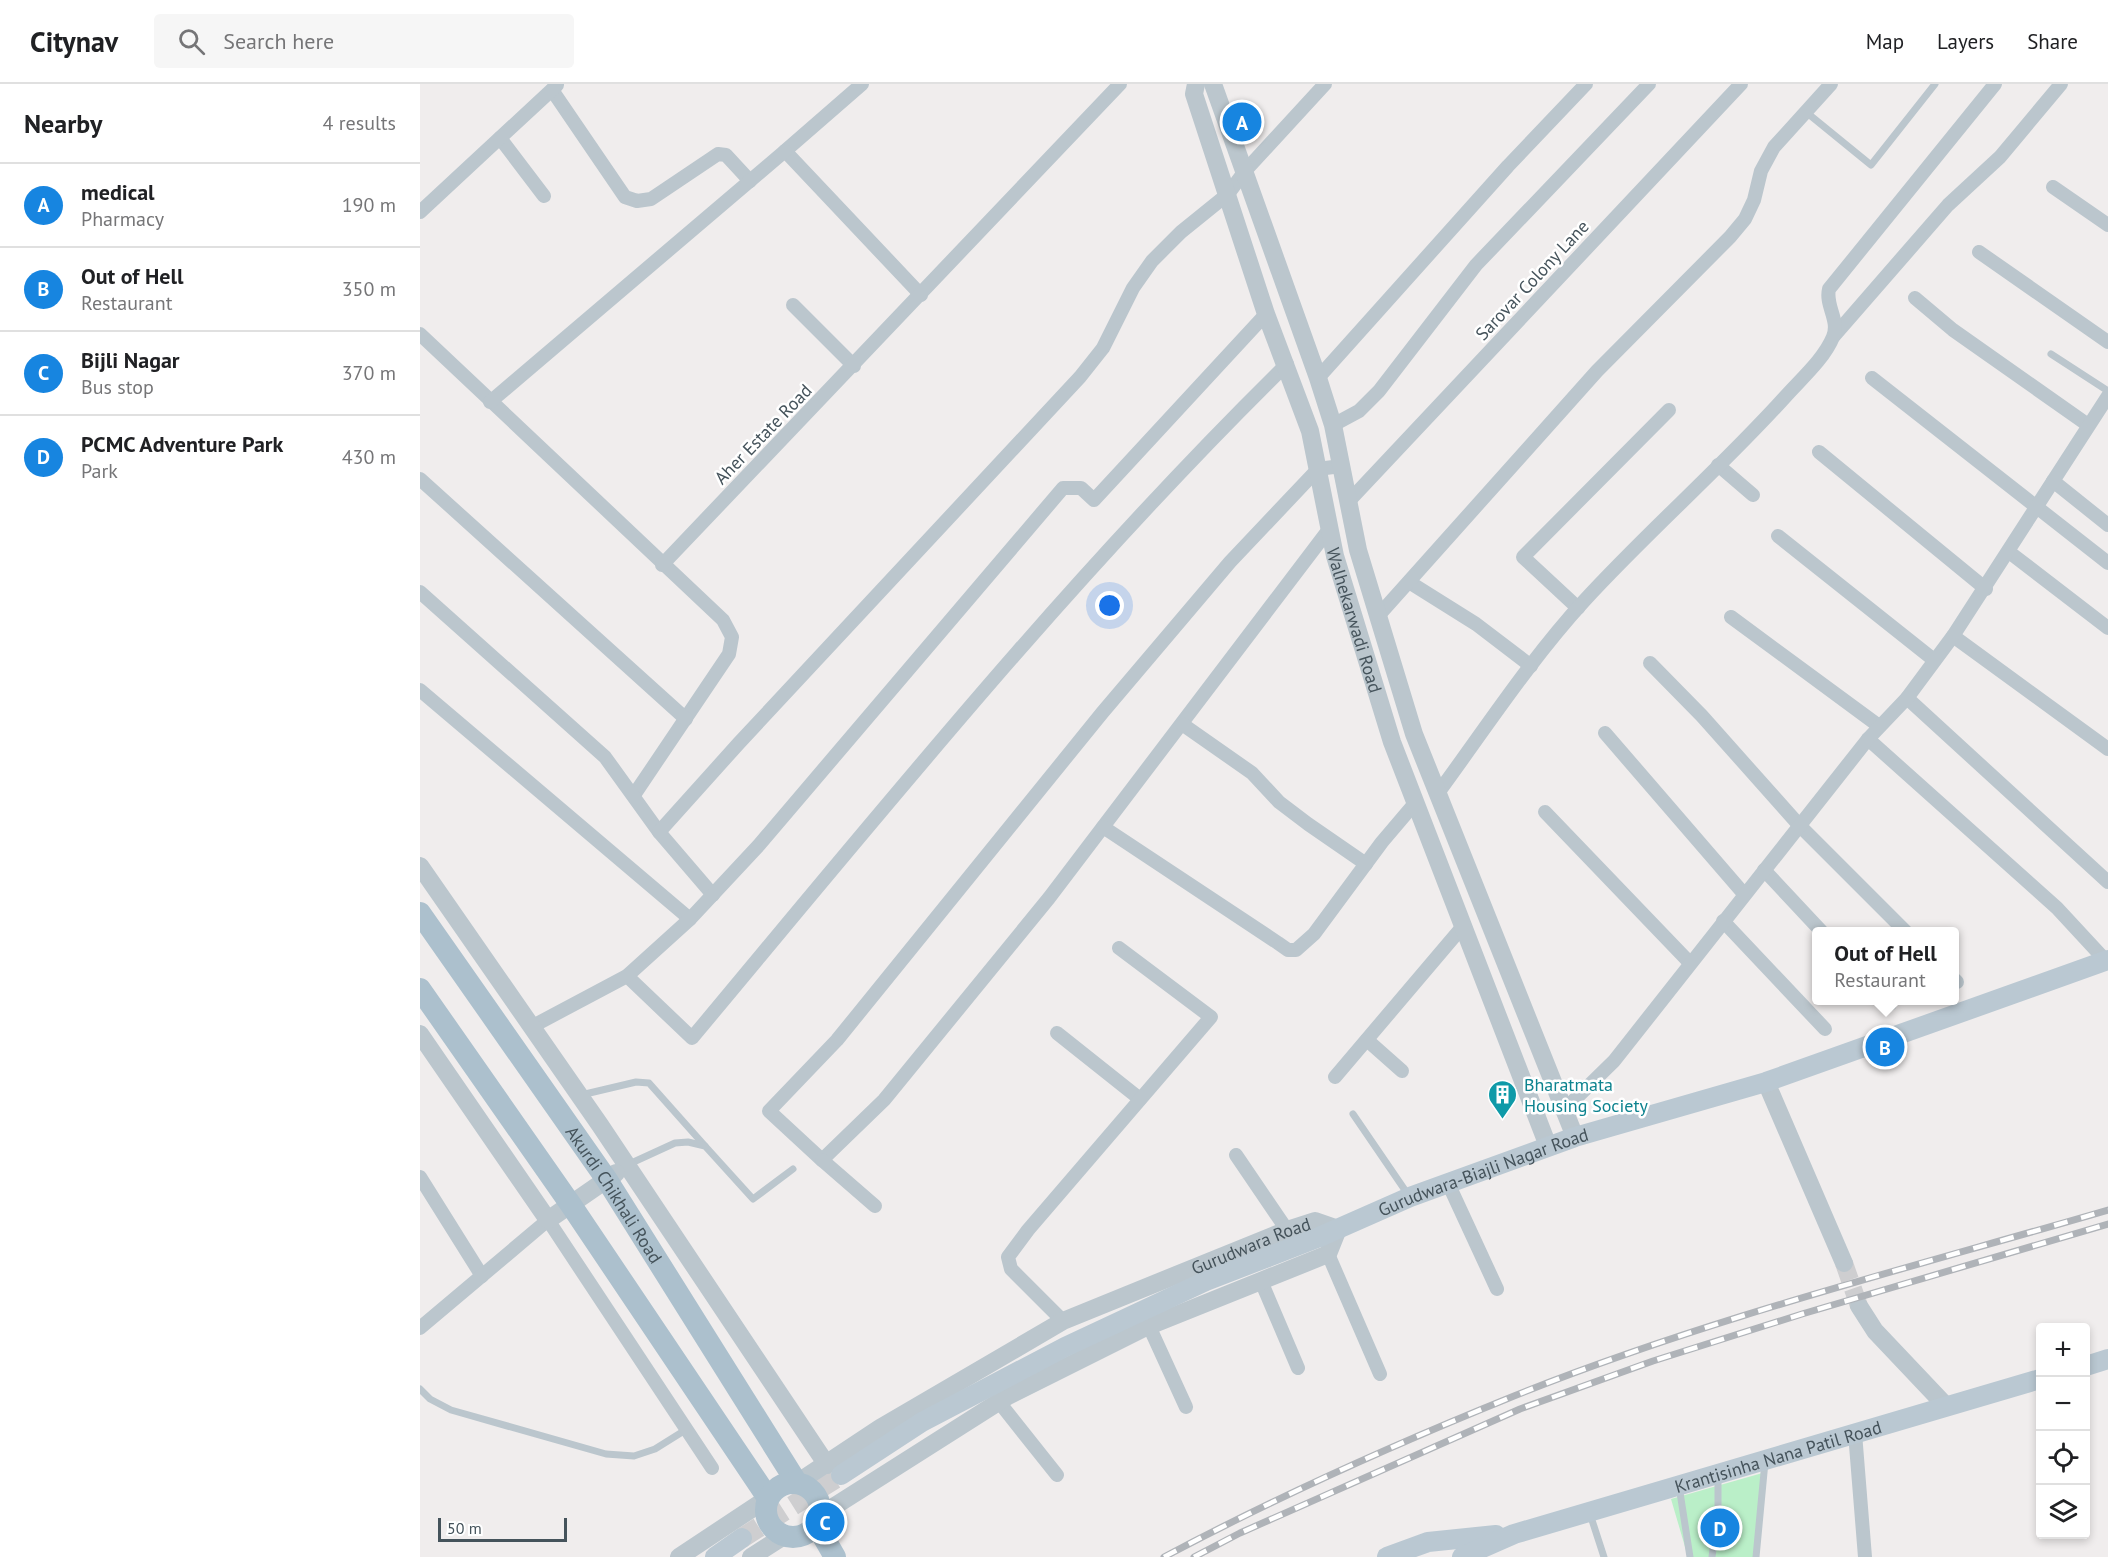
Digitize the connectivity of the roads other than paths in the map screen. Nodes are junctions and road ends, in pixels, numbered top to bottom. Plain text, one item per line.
1 (862, 84) edge
2 (1120, 84) edge
3 (1196, 84) edge
4 (1213, 84) edge
5 (1325, 84) edge
6 (1586, 84) edge
7 (1649, 84) edge
8 (1741, 84) edge
9 (1831, 84) edge
10 (1935, 84) edge
11 (1995, 84) edge
12 (2061, 84) edge
13 (555, 87) edge
14 (1806, 112) junction
15 (500, 138) junction
16 (785, 151) junction
17 (1245, 171) junction
18 (750, 181) junction
19 (2053, 187) dead end
20 (1228, 194) junction
21 (544, 196) dead end
22 (420, 212) edge
23 (2108, 225) edge
24 (1979, 252) dead end
25 (921, 295) junction
26 (1915, 298) dead end
27 (793, 305) dead end
28 (1266, 314) junction
29 (420, 334) edge
30 (1834, 336) junction
31 (2108, 342) edge
32 (2051, 354) dead end
33 (1287, 364) junction
34 (854, 366) junction
35 (1318, 378) junction
36 (1872, 378) dead end
37 (2108, 391) edge
38 (2108, 396) edge
39 (490, 402) junction
40 (1670, 410) dead end
41 (1333, 425) junction
42 (2088, 425) junction
43 (1819, 452) dead end
44 (1718, 465) junction
45 (1341, 466) junction
46 (1318, 469) junction
47 (420, 479) edge
48 (2053, 481) junction
49 (1754, 495) dead end
50 (1349, 501) junction
51 (2034, 508) junction
52 (2108, 525) edge
53 (1330, 528) junction
54 (1778, 536) dead end
55 (2009, 552) junction
56 (2108, 563) edge
57 (662, 565) junction
58 (1409, 582) junction
59 (1986, 589) junction
60 (420, 592) edge
61 (1578, 608) junction
62 (1378, 616) junction
63 (1731, 617) dead end
64 (2108, 628) edge
65 (1953, 636) junction
66 (1934, 660) junction
67 (1650, 663) dead end
68 (1532, 666) junction
69 (420, 690) edge
70 (1907, 698) junction
71 (686, 719) junction
72 (1182, 724) junction
73 (1878, 726) junction
74 (1605, 733) dead end
75 (1868, 739) junction
76 (2108, 749) edge
77 (1428, 769) junction
78 (1406, 778) junction
79 (1438, 793) junction
80 (634, 795) junction
81 (1416, 802) junction
82 (1545, 812) dead end
83 (1799, 825) junction
84 (1103, 827) junction
85 (659, 832) junction
86 (1366, 864) junction
87 (420, 866) edge
88 (1764, 870) junction
89 (2108, 882) edge
90 (1744, 894) junction
91 (713, 895) junction
92 (420, 913) edge
93 (690, 919) junction
94 (1723, 921) junction
95 (1464, 925) junction
96 (1817, 927) edge
97 (1901, 927) edge
98 (1119, 948) dead end
99 (2107, 961) edge
100 (1690, 963) junction
101 (627, 976) junction
102 (420, 989) edge
103 (531, 1027) junction
104 (1826, 1029) dead end
105 (1057, 1033) dead end
106 (420, 1034) edge
107 (1367, 1040) junction
108 (1402, 1071) dead end
109 (1335, 1077) dead end
110 (1766, 1082) junction
111 (579, 1096) junction
112 (1140, 1099) junction
113 (1565, 1109) junction
114 (1353, 1114) dead end
115 (1575, 1137) junction
116 (705, 1146) junction
117 (1548, 1146) junction
118 (1236, 1155) dead end
119 (822, 1160) junction
120 (627, 1165) junction
121 (793, 1169) dead end
122 (420, 1177) edge
123 (607, 1180) junction
124 (1448, 1183) junction
125 (1410, 1197) junction
126 (572, 1205) junction
127 (875, 1206) dead end
128 (548, 1220) junction
129 (1338, 1229) junction
130 (1287, 1230) junction
131 (1328, 1254) junction
132 (1844, 1263) tunnel mouth
133 (482, 1276) junction
134 (1261, 1281) junction
135 (1497, 1289) dead end
136 (1859, 1306) tunnel mouth
137 (1063, 1321) junction
138 (1149, 1326) junction
139 (420, 1328) edge
140 (2108, 1359) edge
141 (2090, 1364) edge
142 (1298, 1368) dead end
143 (1380, 1374) dead end
144 (2036, 1380) edge
145 (420, 1389) edge
146 (999, 1402) junction
147 (1946, 1406) junction
148 (1186, 1407) dead end
149 (687, 1429) junction
150 (1855, 1433) junction
151 (1765, 1459) junction
152 (712, 1468) dead end
153 (834, 1470) junction
154 (1718, 1473) junction
155 (1058, 1475) dead end
156 (797, 1483) junction
157 (1678, 1484) junction
158 (768, 1498) junction
159 (1589, 1511) junction
160 (817, 1520) junction
161 (1514, 1534) junction
162 (784, 1536) junction
163 (742, 1538) tunnel mouth
164 (835, 1556) edge
165 (679, 1557) edge
166 (715, 1557) edge
167 (751, 1557) edge
168 (798, 1557) edge
169 (1387, 1557) edge
170 (1462, 1557) edge
171 (1488, 1557) edge
172 (1604, 1557) edge
173 (1690, 1557) edge
174 (1712, 1557) edge
175 (1756, 1557) edge
176 (1864, 1557) edge

1 - 16 street
2 - 25 street, Aher Estate Road
3 - 20 street, Walhekarwadi Road
4 - 17 street, Walhekarwadi Road
5 - 17 street
6 - 35 street
7 - 41 street
8 - 50 street, Sarovar Colony Lane
9 - 14 street
10 - 14 lane
11 - 30 street
12 - 30 street
13 - 15 street
13 - 18 street
14 - 58 street
15 - 21 street
15 - 22 street
16 - 18 street
16 - 25 street
17 - 20 street
17 - 35 street, Walhekarwadi Road
18 - 39 street
19 - 23 street
20 - 28 street, Walhekarwadi Road
20 - 85 street
24 - 31 street
25 - 34 street, Aher Estate Road
26 - 42 street
27 - 34 street
28 - 33 street, Walhekarwadi Road
28 - 91 street
29 - 39 street
30 - 44 street
32 - 37 lane
33 - 46 street, Walhekarwadi Road
33 - 101 street
34 - 57 street, Aher Estate Road
35 - 41 street, Walhekarwadi Road
36 - 51 street
38 - 42 street
39 - 57 street
40 - 61 street
41 - 45 street, Walhekarwadi Road
42 - 48 street
43 - 59 street
44 - 49 street
44 - 61 street
45 - 46 street
45 - 50 street, Walhekarwadi Road
46 - 53 street, Walhekarwadi Road
46 - 119 street
47 - 71 street
48 - 51 street
48 - 52 street
50 - 62 street, Walhekarwadi Road
51 - 55 street
51 - 56 street
53 - 72 street
53 - 78 street, Walhekarwadi Road
54 - 66 street
55 - 59 street
55 - 64 street
57 - 71 street
58 - 62 street
58 - 68 street
59 - 65 street
60 - 80 street
61 - 68 street
62 - 77 street, Walhekarwadi Road
63 - 73 street
65 - 66 street
65 - 76 street
66 - 70 street
67 - 83 street
68 - 79 street
69 - 93 street
70 - 73 street
70 - 89 street
71 - 80 street
72 - 84 street
72 - 86 street
73 - 75 street
74 - 90 street
75 - 83 street
75 - 99 street
77 - 78 street
77 - 79 street, Walhekarwadi Road
78 - 81 street, Walhekarwadi Road
79 - 113 street, Walhekarwadi Road
80 - 85 street
81 - 86 street
81 - 95 street, Walhekarwadi Road
82 - 100 street
83 - 88 street
83 - 97 street
84 - 86 street
84 - 119 street
85 - 91 street
87 - 103 street
88 - 90 street
88 - 96 street
90 - 94 street
91 - 93 street
92 - 123 main road, Akurdi Chikhali Road
93 - 101 street
94 - 100 street
94 - 104 street
95 - 107 street
95 - 117 street, Walhekarwadi Road
98 - 112 street
99 - 110 main road, Gurudwara-Biajli Nagar Road
100 - 113 street
101 - 103 street
102 - 126 main road
103 - 111 street
105 - 112 street
106 - 128 street
107 - 108 street
107 - 109 street
110 - 115 main road, Gurudwara-Biajli Nagar Road
110 - 132 street
111 - 116 lane
111 - 120 street
112 - 137 street
113 - 115 street, Walhekarwadi Road
114 - 125 lane
115 - 117 main road, Gurudwara-Biajli Nagar Road
116 - 120 lane
116 - 121 lane
117 - 124 main road, Gurudwara-Biajli Nagar Road
118 - 130 street
119 - 127 street
120 - 123 street
120 - 153 street
122 - 133 street
123 - 126 street
123 - 156 main road, Akurdi Chikhali Road
124 - 125 main road, Gurudwara-Biajli Nagar Road
124 - 135 street
125 - 129 main road, Gurudwara-Biajli Nagar Road
126 - 128 street
126 - 158 main road
128 - 133 street
128 - 149 street
129 - 130 street, Gurudwara Road
129 - 131 street, Gurudwara Road
129 - 153 main road, Gurudwara-Biajli Nagar Road
130 - 137 street, Gurudwara Road
131 - 134 street, Gurudwara Road
131 - 143 street
133 - 139 street
134 - 138 street, Gurudwara Road
134 - 142 street
136 - 147 street
137 - 153 street, Gurudwara Road
138 - 146 street, Gurudwara Road
138 - 148 street
140 - 141 main road
144 - 147 main road, Krantisinha Nana Patil Road
145 - 149 lane
146 - 155 street
146 - 160 street, Gurudwara Road
147 - 150 main road, Krantisinha Nana Patil Road
149 - 152 street
150 - 151 main road, Krantisinha Nana Patil Road
150 - 176 street
151 - 154 main road, Krantisinha Nana Patil Road
151 - 175 lane
153 - 156 street, Gurudwara Road
154 - 157 main road, Krantisinha Nana Patil Road
154 - 174 lane
156 - 158 main road
156 - 160 main road
157 - 159 main road, Krantisinha Nana Patil Road
157 - 173 lane
158 - 162 main road
158 - 165 street
159 - 161 main road, Krantisinha Nana Patil Road
159 - 172 lane
160 - 162 main road
160 - 164 main road
161 - 169 main road
161 - 170 main road
161 - 171 main road
162 - 167 street
162 - 168 main road
163 - 166 main road

